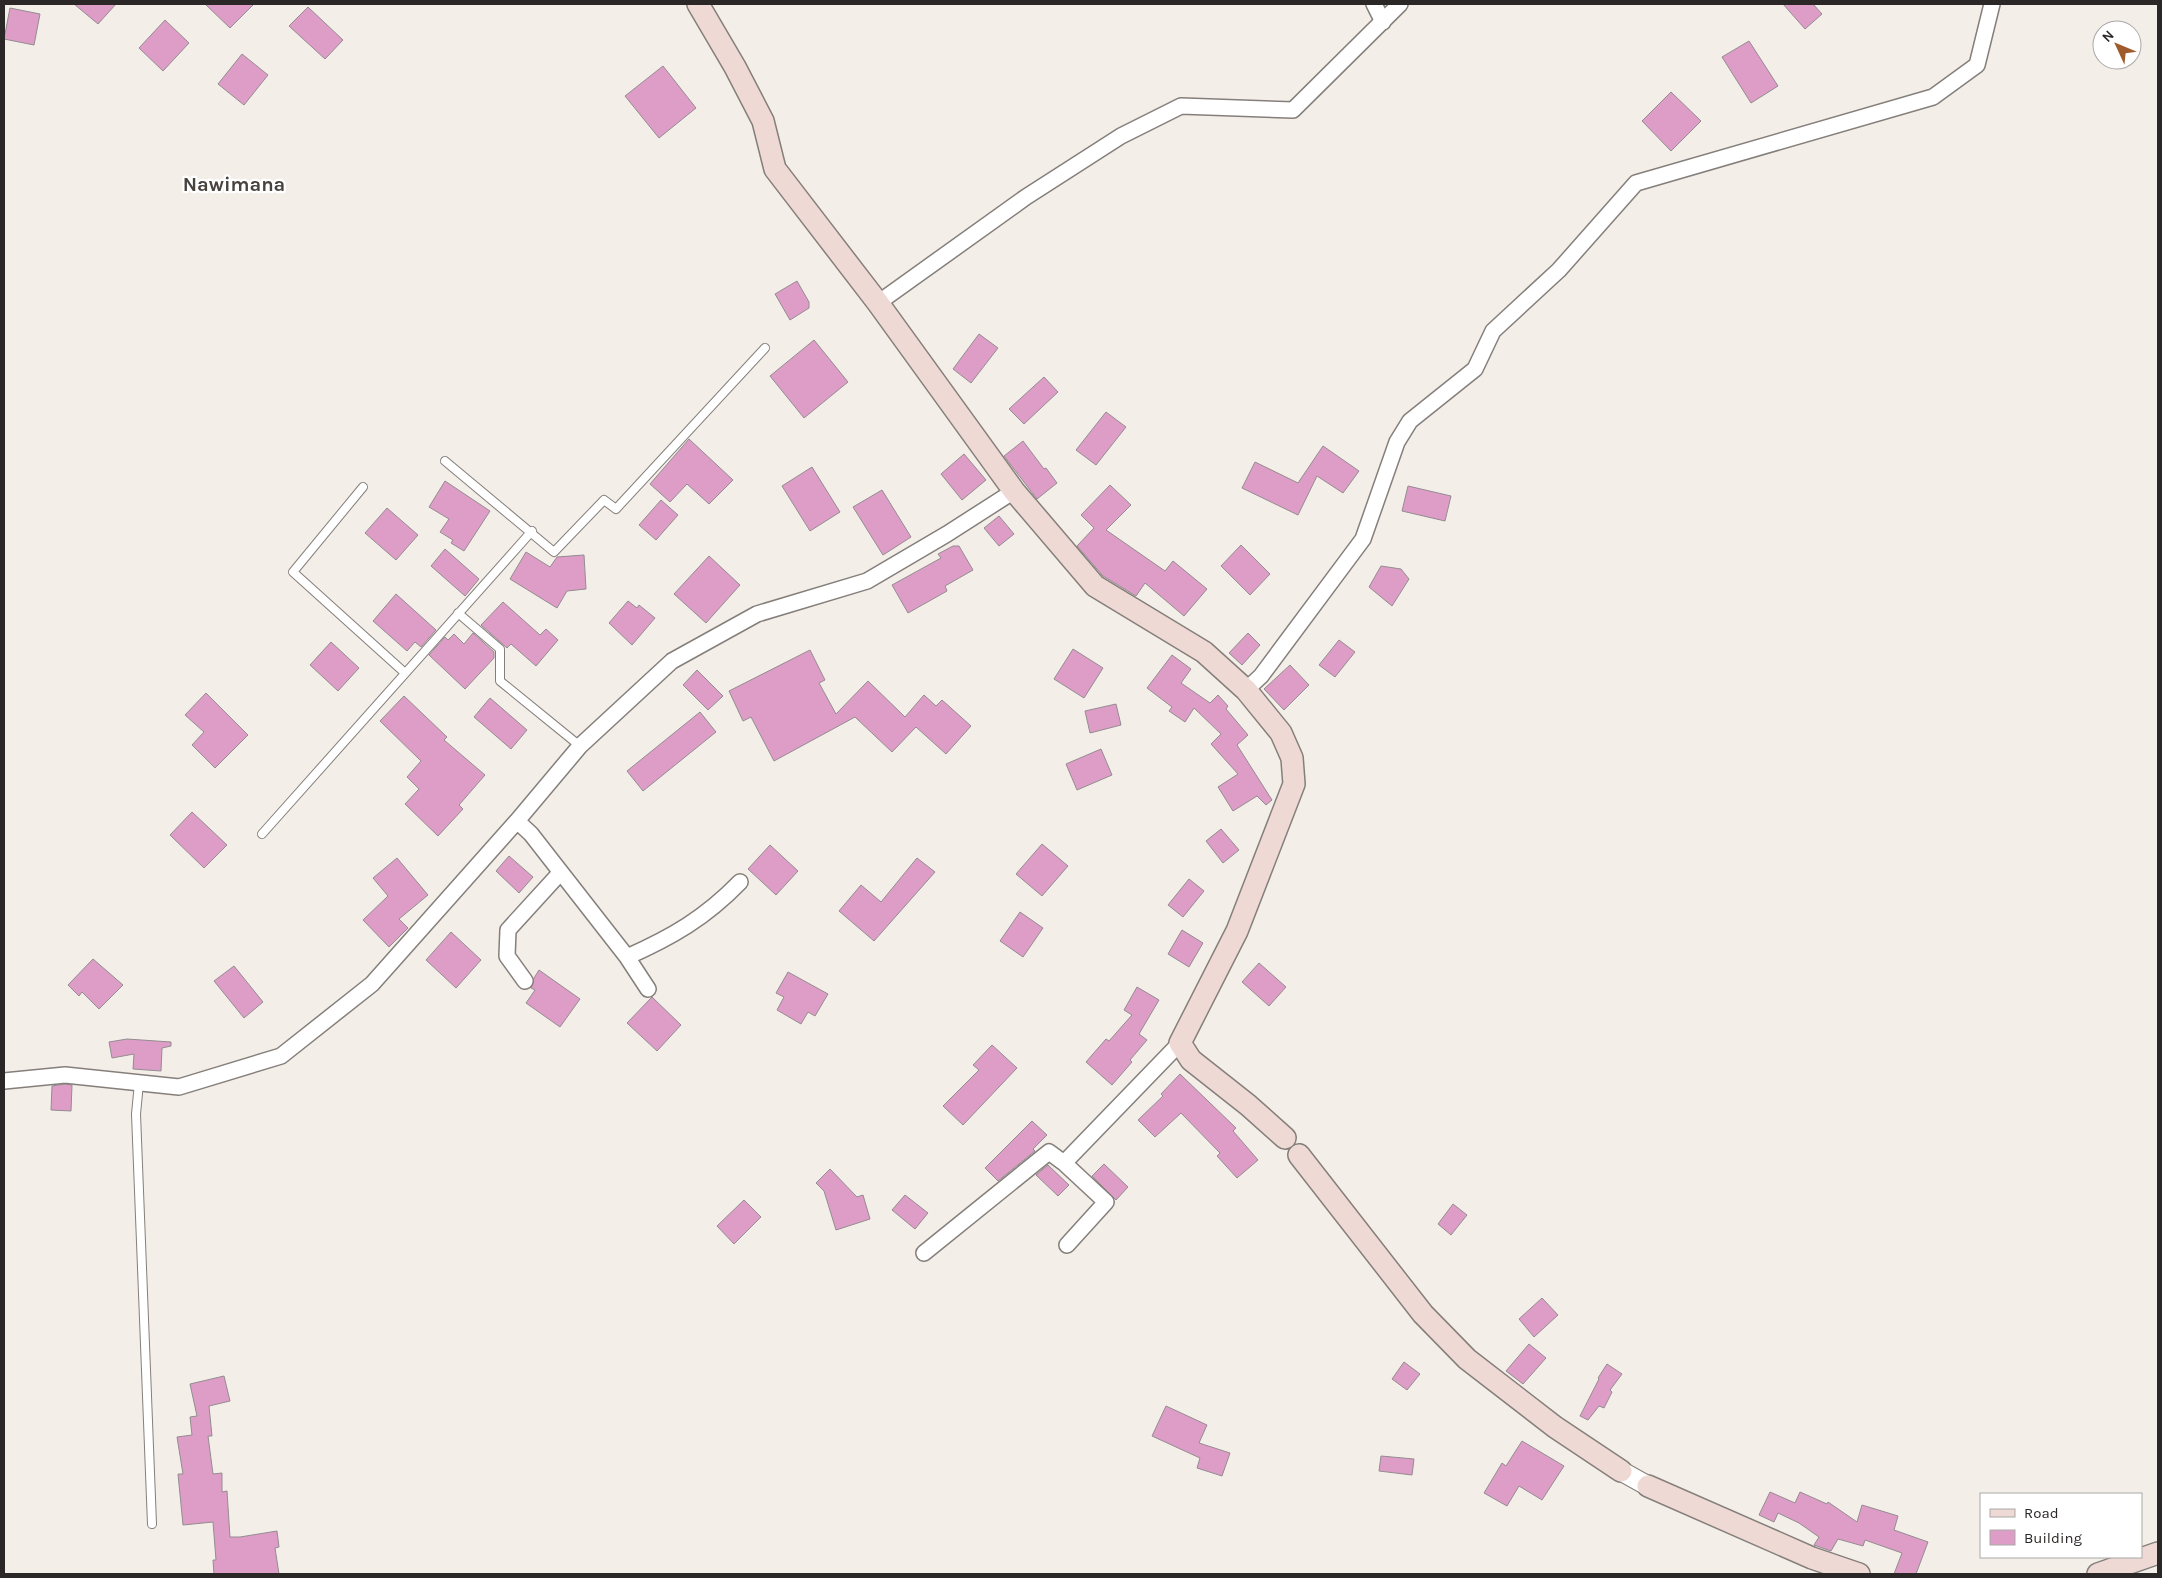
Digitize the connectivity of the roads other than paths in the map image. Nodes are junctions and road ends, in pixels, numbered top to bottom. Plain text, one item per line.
1 (698, 4) edge
2 (1374, 4) edge
3 (1400, 4) edge
4 (1992, 4) edge
5 (1383, 22) junction
6 (878, 303) junction
7 (765, 348) dead end
8 (445, 461) dead end
9 (363, 487) dead end
10 (1014, 491) junction
11 (532, 531) junction
12 (458, 613) junction
13 (405, 673) junction
14 (1246, 690) junction
15 (580, 746) junction
16 (517, 821) junction
17 (262, 834) dead end
18 (560, 873) junction
19 (740, 882) dead end
20 (626, 957) junction
21 (525, 981) dead end
22 (648, 989) dead end
23 (1180, 1043) junction
24 (4, 1080) edge
25 (139, 1083) junction
26 (1285, 1138) joint
27 (1299, 1155) joint
28 (1064, 1162) junction
29 (1067, 1245) dead end
30 (924, 1253) dead end
31 (1621, 1471) joint
32 (1648, 1486) joint
33 (152, 1524) dead end
34 (2158, 1553) edge
35 (1859, 1574) edge
36 (2098, 1574) edge

1 - 6 main road
2 - 5 street
3 - 5 street
4 - 14 street
5 - 6 street
6 - 10 main road
7 - 11 lane
8 - 11 lane
9 - 13 lane
10 - 14 main road
10 - 15 street
11 - 12 lane
12 - 13 lane
12 - 15 lane
13 - 17 lane
14 - 23 main road
15 - 16 street
16 - 18 street
16 - 25 street
18 - 20 street
18 - 21 street
19 - 20 street
20 - 22 street
23 - 26 main road
23 - 28 street
24 - 25 street
25 - 33 lane
26 - 27 street
27 - 31 main road
28 - 29 street
28 - 30 street
31 - 32 street
32 - 35 main road
34 - 36 main road

